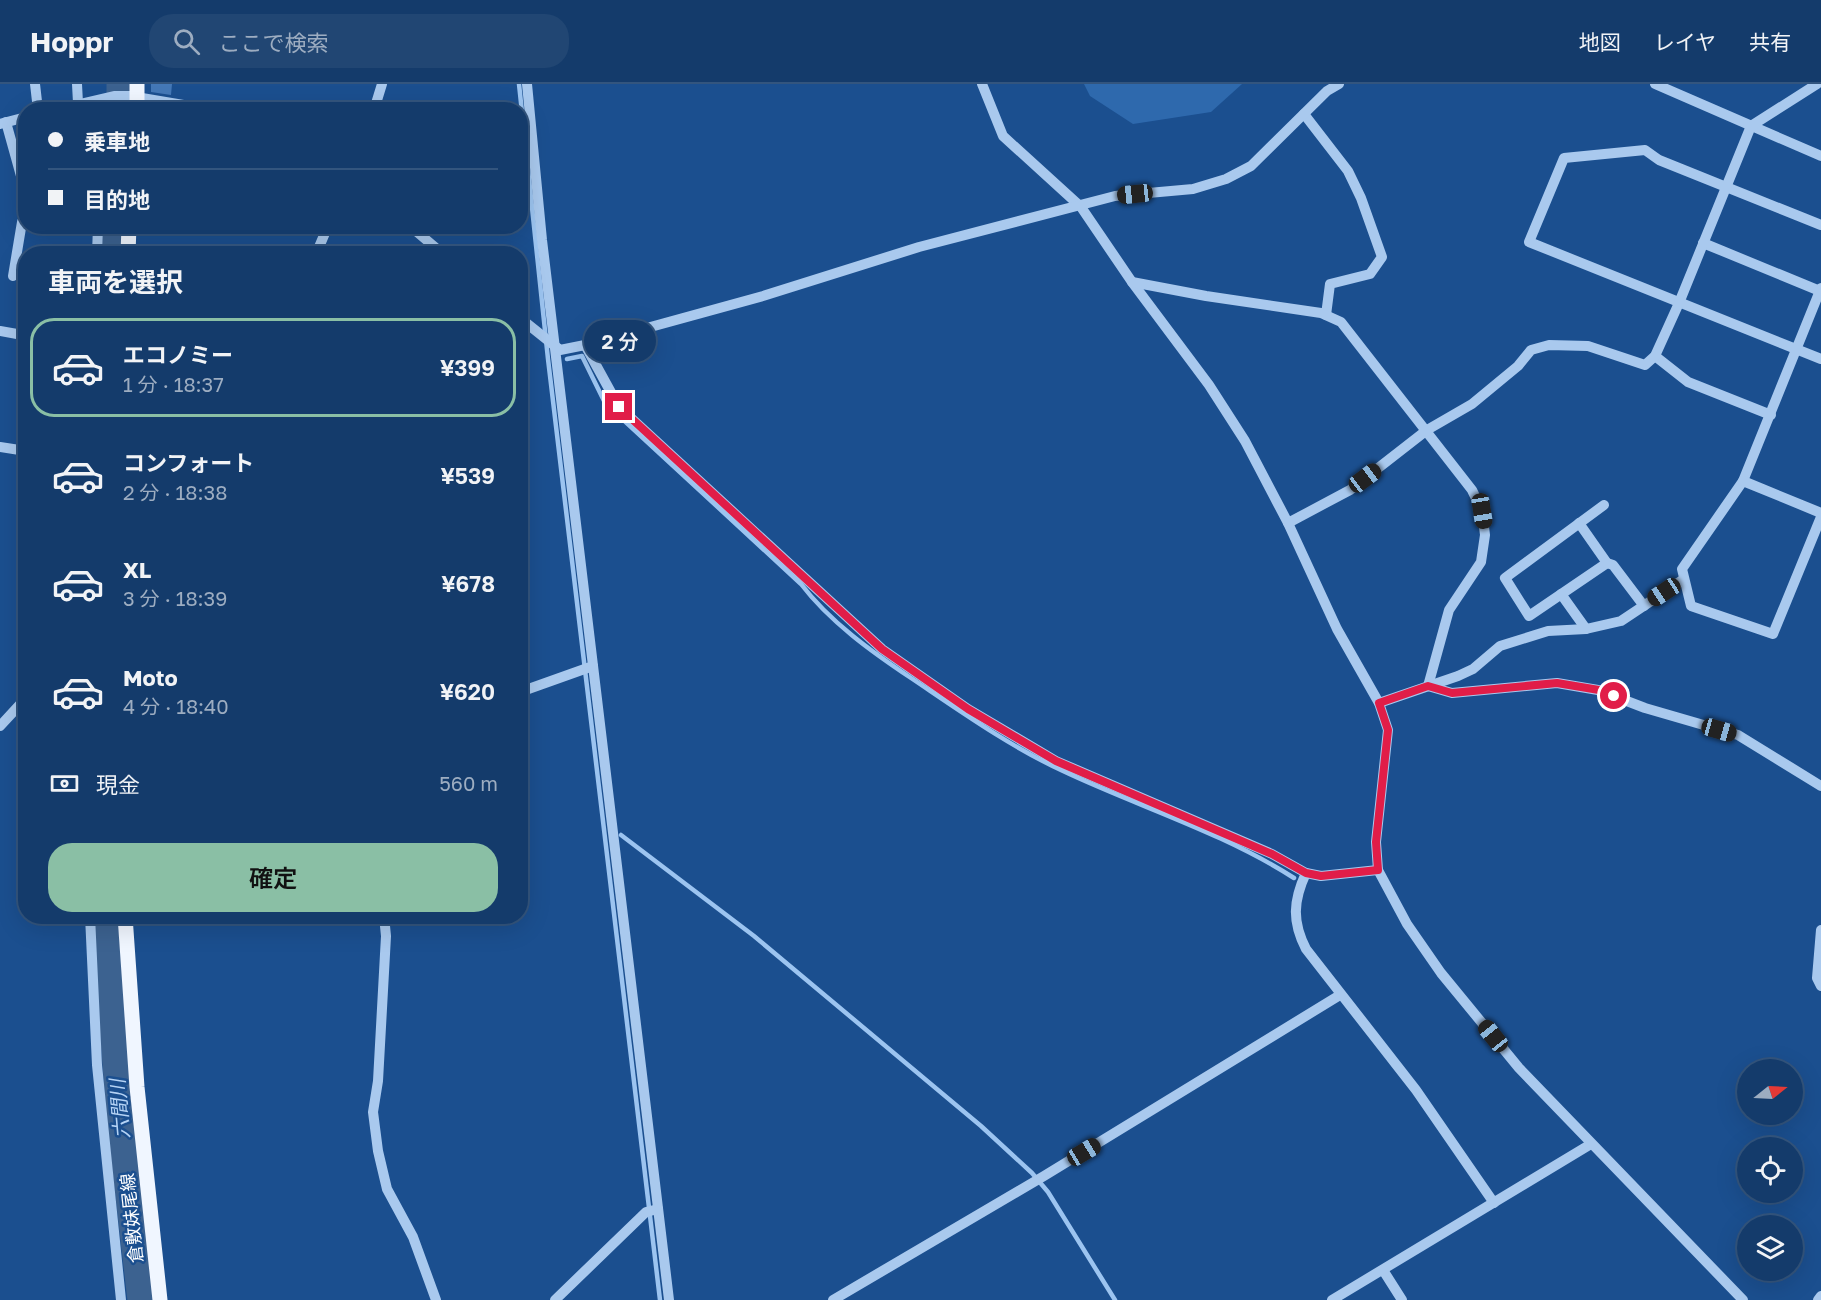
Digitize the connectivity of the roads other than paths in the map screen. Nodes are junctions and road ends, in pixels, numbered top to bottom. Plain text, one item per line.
1 (35, 84) edge
2 (77, 84) edge
3 (382, 84) edge
4 (527, 84) edge
5 (982, 84) edge
6 (1339, 84) edge
7 (1655, 84) edge
8 (1816, 84) edge
9 (135, 97) edge
10 (107, 101) edge
11 (37, 102) edge
12 (78, 102) edge
13 (165, 102) edge
14 (376, 102) edge
15 (1304, 114) junction
16 (18, 119) edge
17 (3, 123) edge
18 (1751, 126) junction
19 (1821, 156) edge
20 (18, 169) edge
21 (1725, 186) junction
22 (1081, 207) junction
23 (1821, 225) edge
24 (419, 234) edge
25 (1703, 243) junction
26 (18, 246) edge
27 (434, 246) edge
28 (13, 276) dead end
29 (1132, 282) junction
30 (1820, 290) edge
31 (1680, 303) junction
32 (1326, 315) junction
33 (528, 324) edge
34 (0, 331) edge
35 (18, 334) dead end
36 (553, 345) junction
37 (585, 345) junction
38 (1798, 349) junction
39 (1655, 356) junction
40 (1821, 359) edge
41 (1771, 415) junction
42 (1427, 430) junction
43 (0, 447) edge
44 (18, 450) edge
45 (1743, 481) junction
46 (1604, 505) dead end
47 (1821, 515) edge
48 (1288, 523) junction
49 (1579, 523) junction
50 (1607, 563) junction
51 (1684, 579) junction
52 (1561, 594) junction
53 (1644, 606) junction
54 (1586, 629) junction
55 (587, 667) junction
56 (1428, 686) junction
57 (528, 689) edge
58 (1379, 703) junction
59 (18, 707) edge
60 (0, 726) edge
61 (1821, 786) edge
62 (1378, 870) junction
63 (1306, 873) junction
64 (90, 924) edge
65 (126, 924) edge
66 (385, 924) edge
67 (1821, 930) edge
68 (1821, 986) edge
69 (1340, 995) junction
70 (1591, 1144) junction
71 (1494, 1203) junction
72 (653, 1210) junction
73 (1383, 1270) junction
74 (1821, 1296) edge
75 (121, 1300) edge
76 (160, 1300) edge
77 (436, 1300) edge
78 (555, 1300) edge
79 (669, 1300) edge
80 (833, 1300) edge
81 (1332, 1300) edge
82 (1402, 1300) edge
83 (1743, 1300) edge
84 (1818, 1300) edge

1 - 11 street
2 - 12 street
3 - 14 street
4 - 36 street
5 - 22 street
6 - 15 street
7 - 18 street
8 - 18 street
9 - 10 street
9 - 13 street
15 - 22 street
15 - 32 street
16 - 17 street
17 - 20 street
18 - 19 street
18 - 21 street
21 - 23 street
21 - 25 street
21 - 31 street
22 - 29 street
22 - 37 street
24 - 27 street
25 - 30 street
25 - 31 street
26 - 28 street
29 - 32 street
29 - 48 street
30 - 38 street
31 - 38 street
31 - 39 street
32 - 42 street
33 - 36 street
34 - 35 street
36 - 37 street
36 - 55 street
37 - 63 street
38 - 40 street
38 - 41 street
39 - 41 street
39 - 42 street
41 - 45 street
42 - 48 street
42 - 56 street
43 - 44 street
45 - 47 street
45 - 51 street
46 - 49 street
47 - 51 street
48 - 58 street
49 - 50 street
49 - 52 street
50 - 52 street
50 - 53 street
51 - 53 street
52 - 54 street
53 - 54 street
54 - 56 street
55 - 57 street
55 - 72 street
56 - 58 street
56 - 61 street
58 - 62 street
59 - 60 street
62 - 63 street
62 - 70 street
63 - 69 street
64 - 75 street
65 - 76 main road, 倉敷妹尾線
66 - 77 street
67 - 68 street
69 - 71 street
69 - 80 street
70 - 71 street
70 - 83 street
71 - 73 street
72 - 78 street
72 - 79 street
73 - 81 street
73 - 82 street
74 - 84 street

